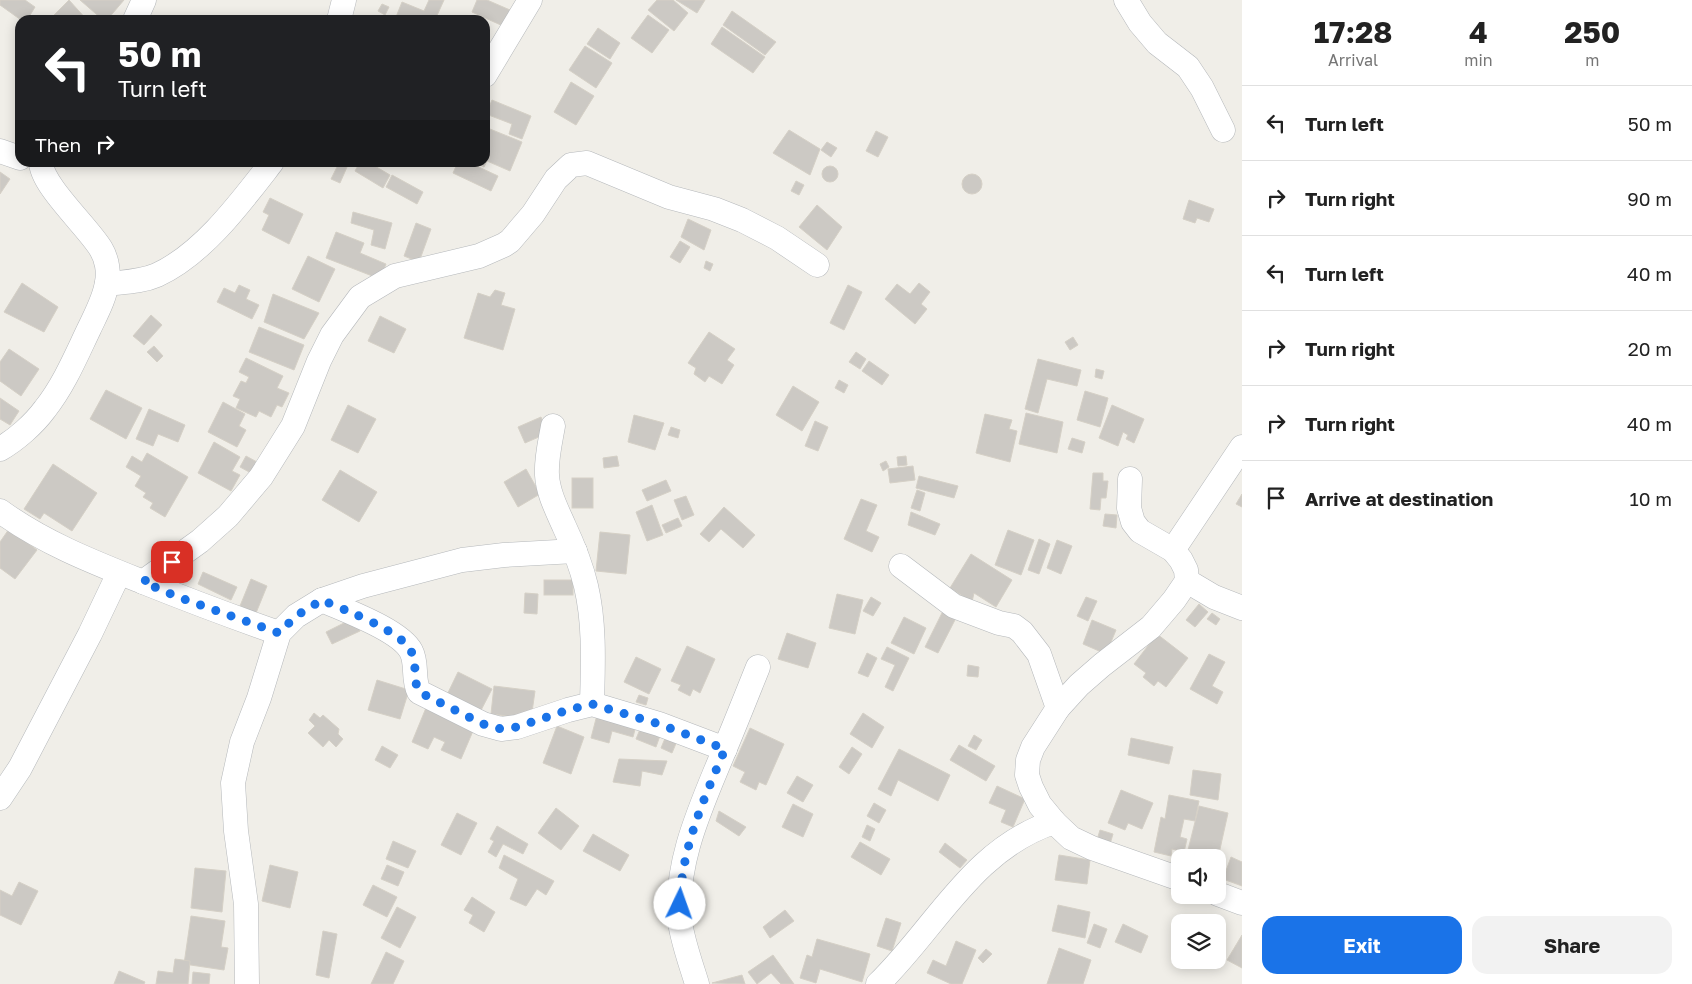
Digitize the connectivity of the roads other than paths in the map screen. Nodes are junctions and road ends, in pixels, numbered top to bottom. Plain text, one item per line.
1 (530, 0) edge
2 (1126, 0) edge
3 (490, 67) edge
4 (1223, 130) dead end
5 (0, 151) edge
6 (15, 156) edge
7 (36, 167) edge
8 (268, 167) edge
9 (817, 265) dead end
10 (107, 284) junction
11 (553, 426) dead end
12 (1242, 447) edge
13 (0, 449) edge
14 (1130, 479) dead end
15 (0, 511) edge
16 (1173, 550) junction
17 (575, 551) junction
18 (900, 566) dead end
19 (119, 573) junction
20 (1187, 580) junction
21 (143, 582) junction
22 (322, 600) junction
23 (1242, 608) edge
24 (279, 633) junction
25 (758, 666) dead end
26 (592, 704) junction
27 (1058, 708) junction
28 (725, 749) junction
29 (0, 798) edge
30 (1054, 822) junction
31 (1171, 876) edge
32 (1226, 897) edge
33 (1242, 903) edge
34 (247, 984) edge
35 (697, 984) edge
36 (878, 984) edge

1 - 3 street
2 - 4 street
5 - 6 street
7 - 10 street
8 - 10 street
9 - 21 street
10 - 13 street
11 - 17 street
12 - 16 street
14 - 16 street
15 - 19 street
16 - 20 street
17 - 22 street
17 - 26 street
18 - 27 street
19 - 21 street
19 - 29 street
20 - 23 street
20 - 27 street
21 - 24 street
22 - 24 street
22 - 26 street
24 - 34 street
25 - 28 street
26 - 28 street
27 - 30 street
28 - 35 street
30 - 31 street
30 - 36 street
32 - 33 street

